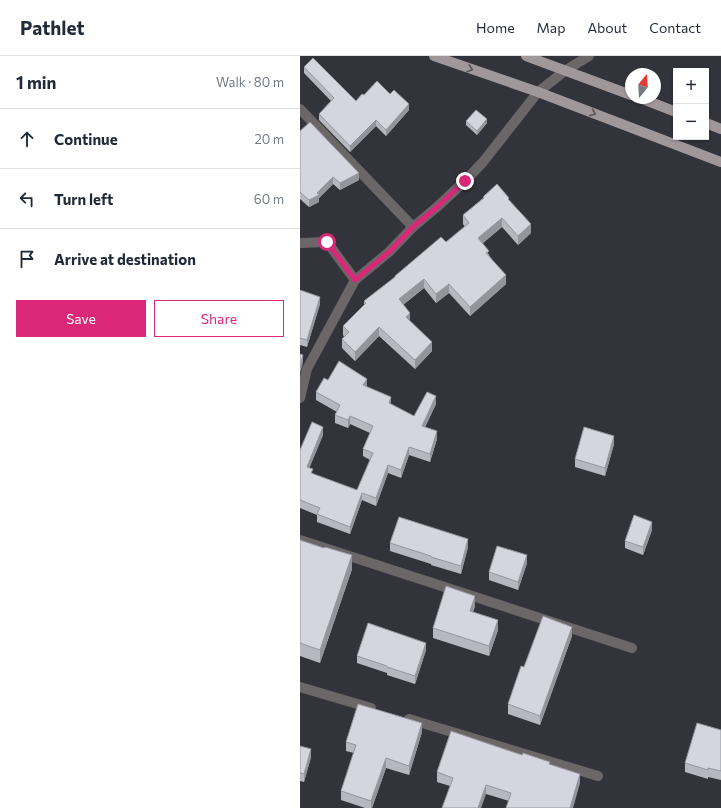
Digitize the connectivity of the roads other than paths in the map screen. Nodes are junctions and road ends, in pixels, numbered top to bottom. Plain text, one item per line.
1 (434, 56) edge
2 (526, 56) edge
3 (589, 56) edge
4 (566, 70) junction
5 (538, 92) junction
6 (625, 93) edge
7 (655, 104) edge
8 (300, 109) edge
9 (673, 111) edge
10 (709, 124) edge
11 (721, 129) edge
12 (721, 162) edge
13 (413, 227) junction
14 (300, 243) edge
15 (355, 280) junction
16 (300, 398) edge
17 (300, 540) edge
18 (632, 648) dead end
19 (300, 686) edge
20 (384, 712) edge
21 (399, 716) edge
22 (598, 776) dead end

1 -> 5 main road
2 - 4 main road
3 - 4 street
4 - 5 street
4 - 6 main road
5 -> 12 main road
5 - 13 street
7 - 9 main road
8 - 13 street
10 - 11 main road
13 - 15 street
14 - 15 street
15 - 16 street
17 - 18 street
19 - 20 street
21 - 22 street

